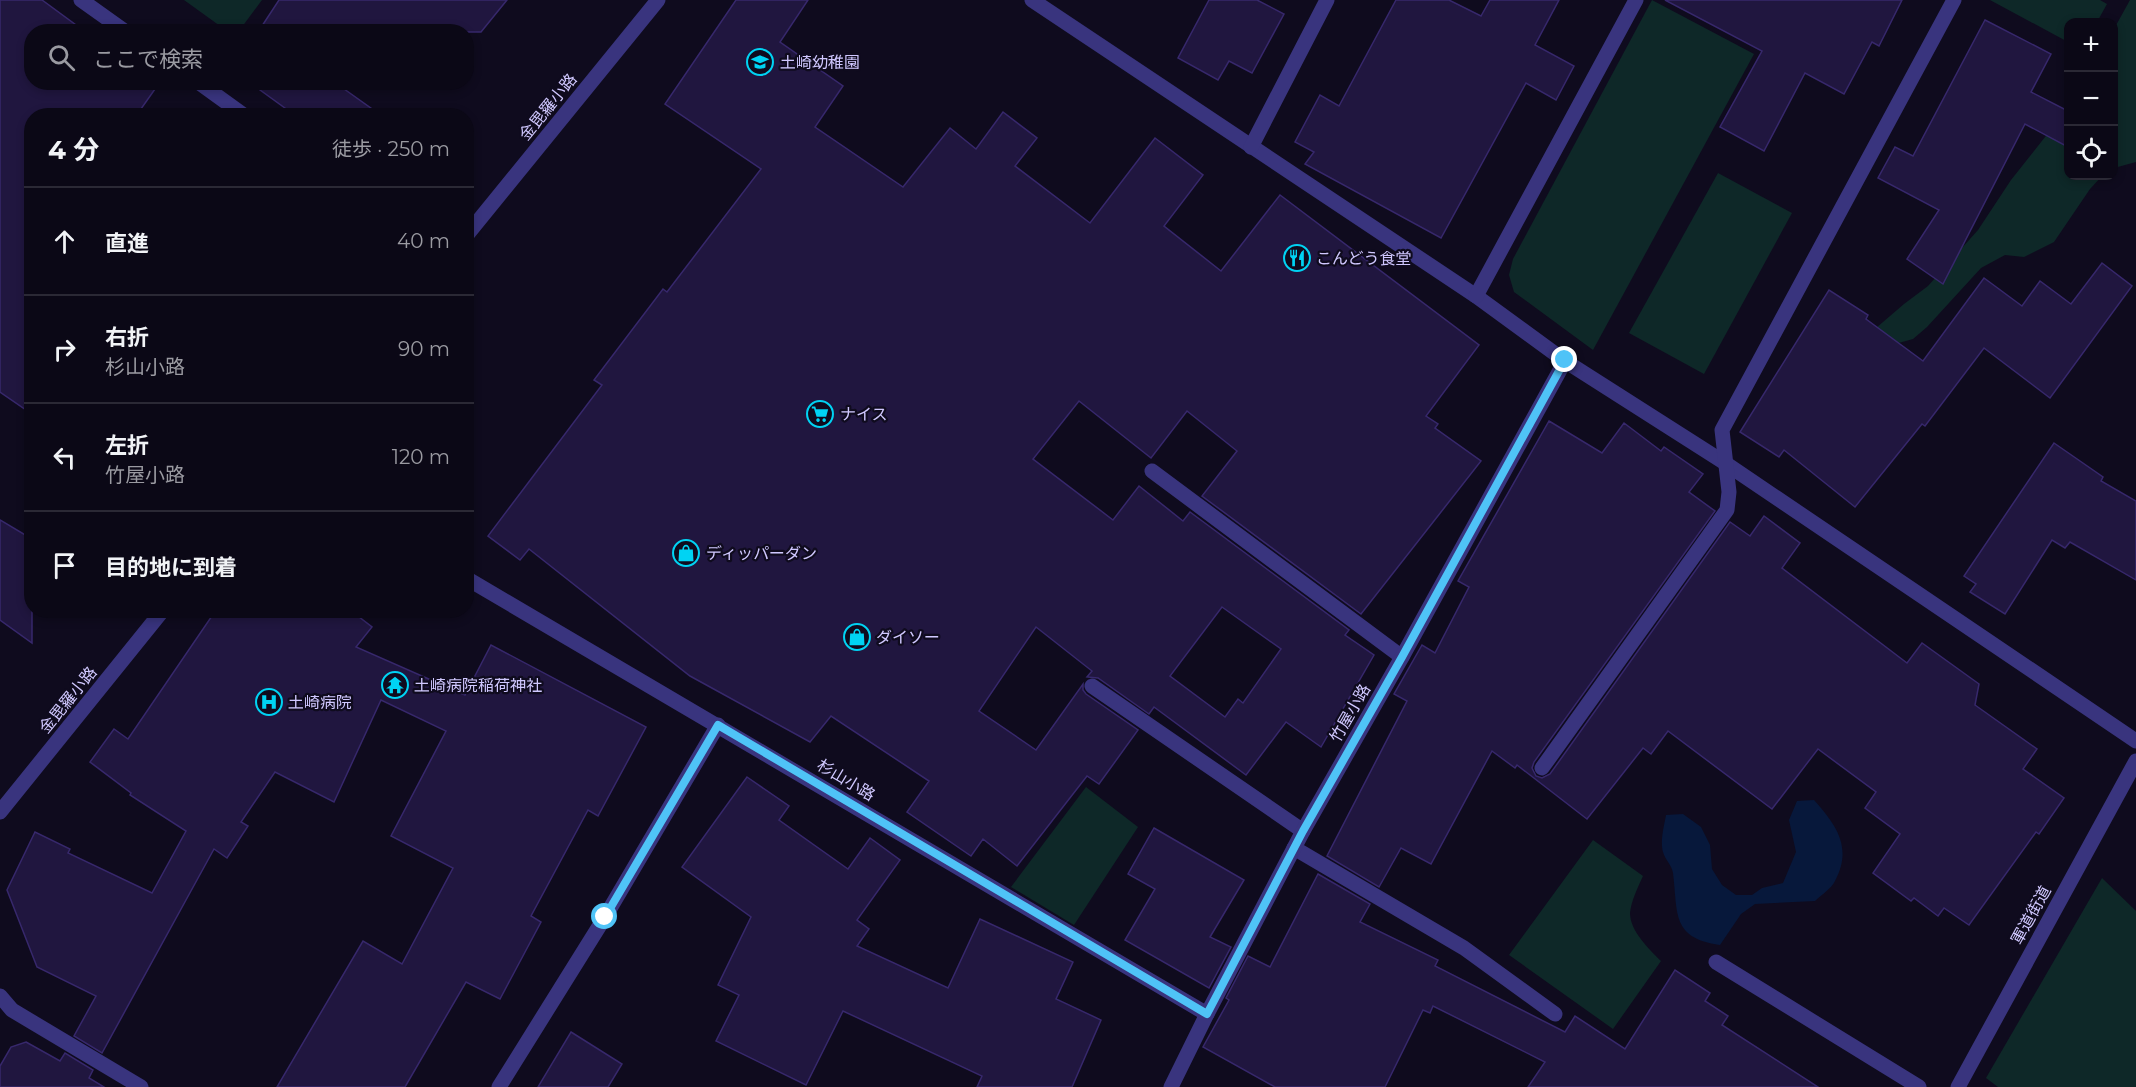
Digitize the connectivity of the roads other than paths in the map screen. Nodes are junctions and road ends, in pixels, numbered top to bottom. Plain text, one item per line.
1 (81, 0) edge
2 (658, 0) edge
3 (1032, 0) edge
4 (1327, 0) edge
5 (1636, 0) edge
6 (1954, 0) edge
7 (115, 24) edge
8 (209, 90) edge
9 (234, 108) edge
10 (1251, 147) junction
11 (474, 226) edge
12 (1476, 296) junction
13 (1565, 360) junction
14 (1725, 463) junction
15 (1152, 471) dead end
16 (474, 583) edge
17 (157, 618) edge
18 (1402, 657) junction
19 (1092, 687) dead end
20 (718, 725) junction
21 (2136, 741) edge
22 (2136, 761) edge
23 (1542, 768) dead end
24 (0, 812) edge
25 (1303, 831) junction
26 (1294, 848) junction
27 (1716, 962) dead end
28 (0, 996) edge
29 (1207, 1014) junction
30 (1555, 1014) dead end
31 (141, 1087) edge
32 (499, 1087) edge
33 (1171, 1087) edge
34 (1919, 1087) edge
35 (1958, 1087) edge

1 - 7 street
2 - 11 street, 金毘羅小路
3 - 10 street
4 - 10 street
5 - 12 street
6 - 14 street
8 - 9 street
10 - 12 street
12 - 13 street
13 - 14 street
13 - 18 street, 竹屋小路
14 - 21 street
14 - 23 street
15 - 18 street
16 - 20 street, 杉山小路
17 - 24 street, 金毘羅小路
18 - 25 street, 竹屋小路
19 - 25 street
20 - 29 street, 杉山小路
20 - 32 street
22 - 35 street, 軍道街道
25 - 26 street, 竹屋小路
26 - 29 street, 竹屋小路
26 - 30 street
27 - 34 street
28 - 31 street
29 - 33 street, 竹屋小路

